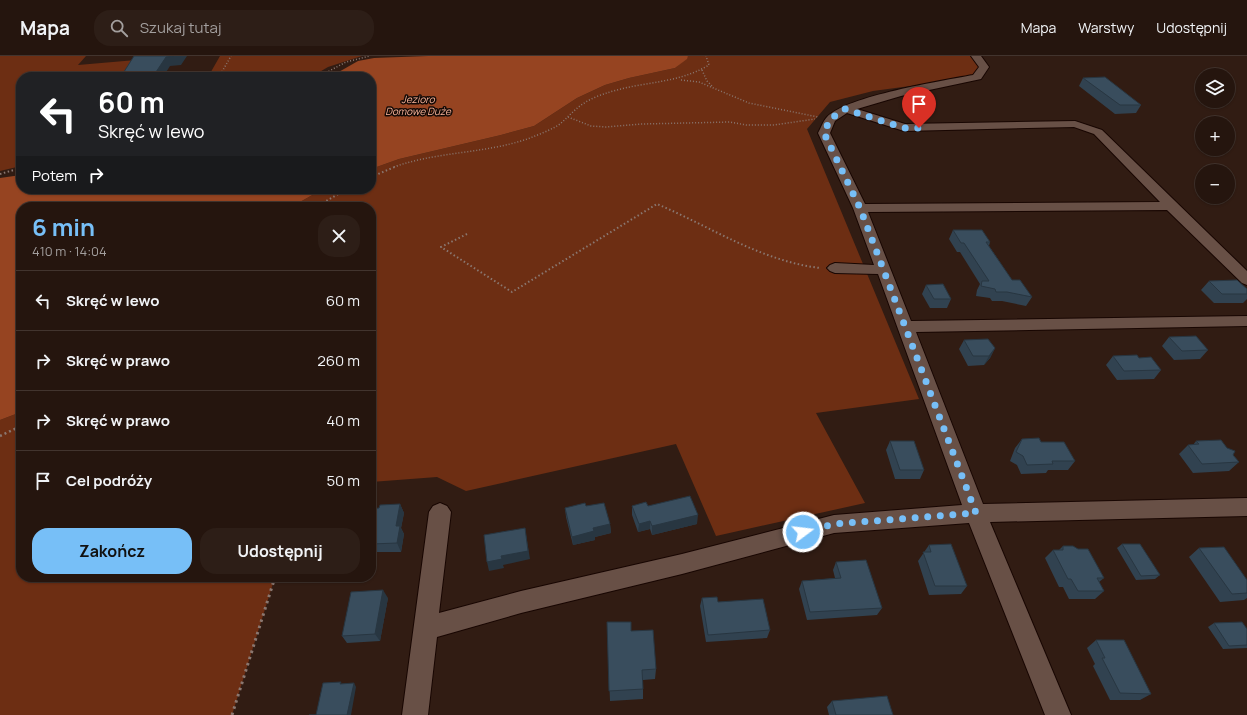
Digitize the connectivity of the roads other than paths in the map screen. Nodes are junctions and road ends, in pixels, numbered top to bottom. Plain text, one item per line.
1 (976, 56) edge
2 (845, 109) junction
3 (1171, 206) junction
4 (860, 208) junction
5 (835, 268) road end
6 (884, 270) junction
7 (1247, 280) edge
8 (1247, 321) edge
9 (906, 327) junction
10 (1247, 507) edge
11 (440, 512) dead end
12 (976, 513) junction
13 (427, 628) junction
14 (415, 715) edge
15 (1058, 715) edge

1 - 2 street
2 - 3 street
2 - 4 street
3 - 4 street
3 - 7 street
4 - 6 street
5 - 6 street
6 - 9 street
8 - 9 street
9 - 12 street
10 - 12 street
11 - 13 street
12 - 13 street
12 - 15 street
13 - 14 street

